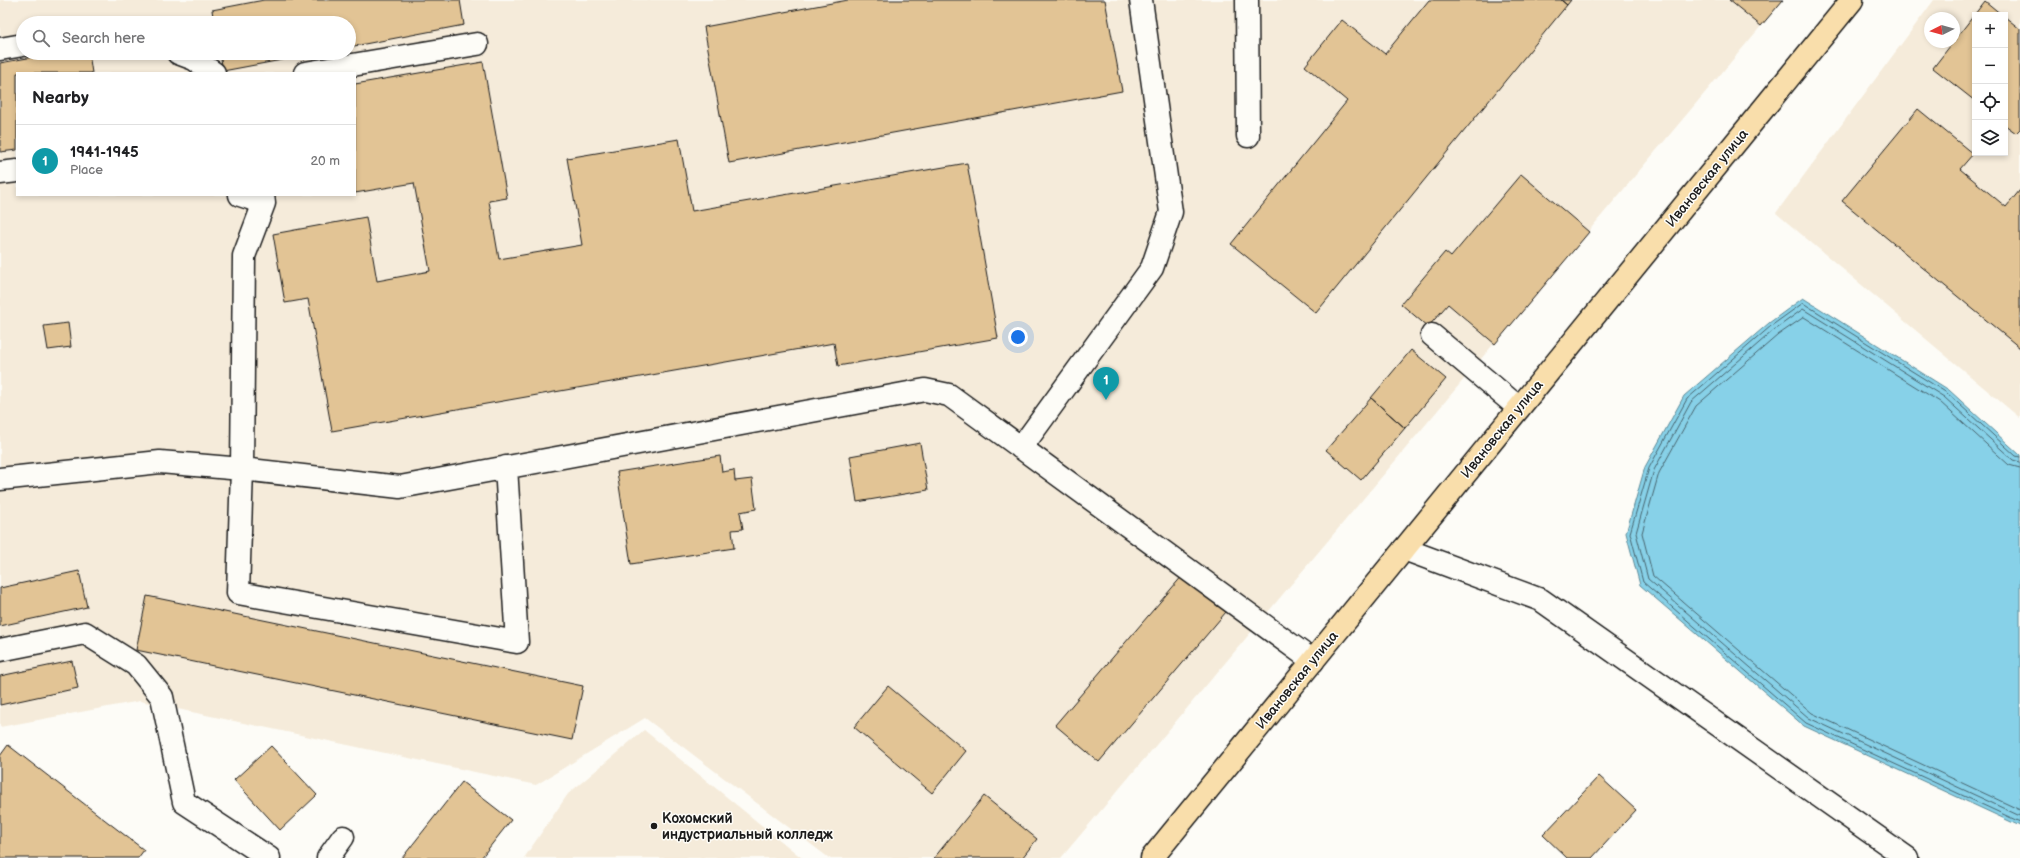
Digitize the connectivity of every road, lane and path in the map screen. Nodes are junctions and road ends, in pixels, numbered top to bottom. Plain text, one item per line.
1 (1141, 0) edge
2 (1247, 0) edge
3 (1852, 0) edge
4 (477, 44) dead end
5 (16, 46) edge
6 (0, 49) edge
7 (195, 60) edge
8 (213, 72) edge
9 (312, 72) edge
10 (1248, 136) dead end
11 (16, 170) edge
12 (0, 173) edge
13 (246, 196) edge
14 (263, 199) edge
15 (1432, 335) dead end
16 (1519, 408) junction
17 (1021, 448) junction
18 (506, 467) junction
19 (242, 468) junction
20 (0, 479) edge
21 (1404, 549) junction
22 (0, 650) edge
23 (1313, 660) junction
24 (342, 837) dead end
25 (269, 858) edge
26 (328, 858) edge
27 (1152, 858) edge
28 (1906, 858) edge

1 - 17 lane
2 - 10 lane
3 - 16 main road, Ивановская улица
4 - 9 lane
5 - 6 lane
7 - 8 lane
11 - 12 lane
13 - 14 lane
14 - 19 lane
15 - 16 lane
16 - 21 main road, Ивановская улица
17 - 18 lane
17 - 23 lane
18 - 19 lane
18 - 19 lane
19 - 20 lane
21 - 23 main road, Ивановская улица
21 - 28 lane
22 - 25 lane
23 - 27 main road, Ивановская улица
24 - 26 lane

